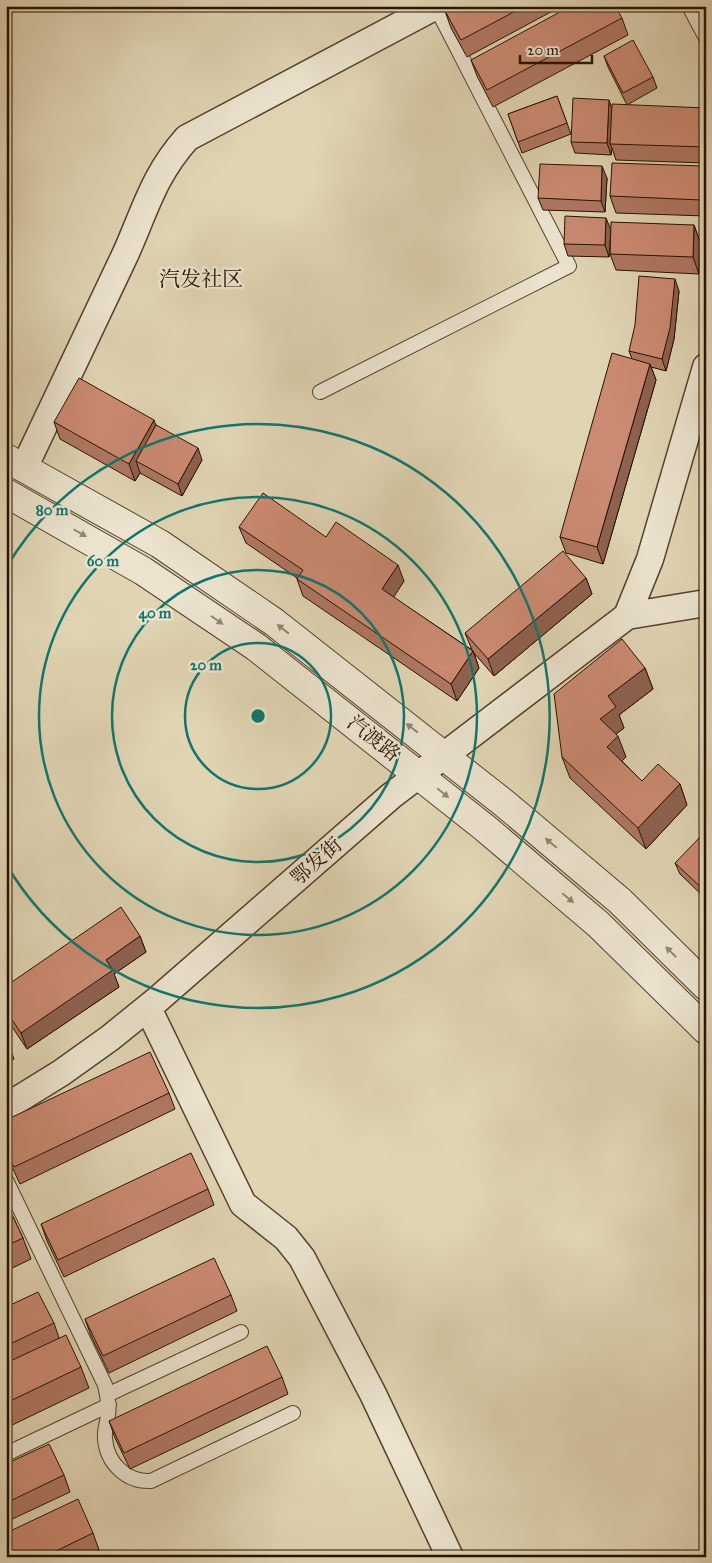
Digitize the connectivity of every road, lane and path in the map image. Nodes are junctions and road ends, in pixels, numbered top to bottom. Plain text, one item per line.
1 (689, 6) edge
2 (437, 7) edge
3 (706, 38) edge
4 (706, 367) edge
5 (320, 392) dead end
6 (15, 463) edge
7 (6, 493) edge
8 (706, 604) edge
9 (627, 616) junction
10 (445, 755) junction
11 (419, 774) junction
12 (706, 986) edge
13 (148, 1008) junction
14 (706, 1030) edge
15 (6, 1107) edge
16 (6, 1180) edge
17 (241, 1332) dead end
18 (108, 1400) junction
19 (293, 1413) dead end
20 (6, 1454) edge
21 (450, 1557) edge

1 - 3 lane
2 - 5 lane
2 - 6 street
4 - 9 street
10 -> 6 street, 汽渡路
7 -> 11 street, 汽渡路
8 - 9 street
9 - 10 street, 鄂发街
10 - 11 street, 鄂发街
12 -> 10 street, 汽渡路
11 - 13 street, 鄂发街
11 -> 14 street, 汽渡路
13 - 15 street, 鄂发街
13 - 21 street
16 - 18 lane
17 - 18 lane
18 - 19 lane
18 - 20 lane

